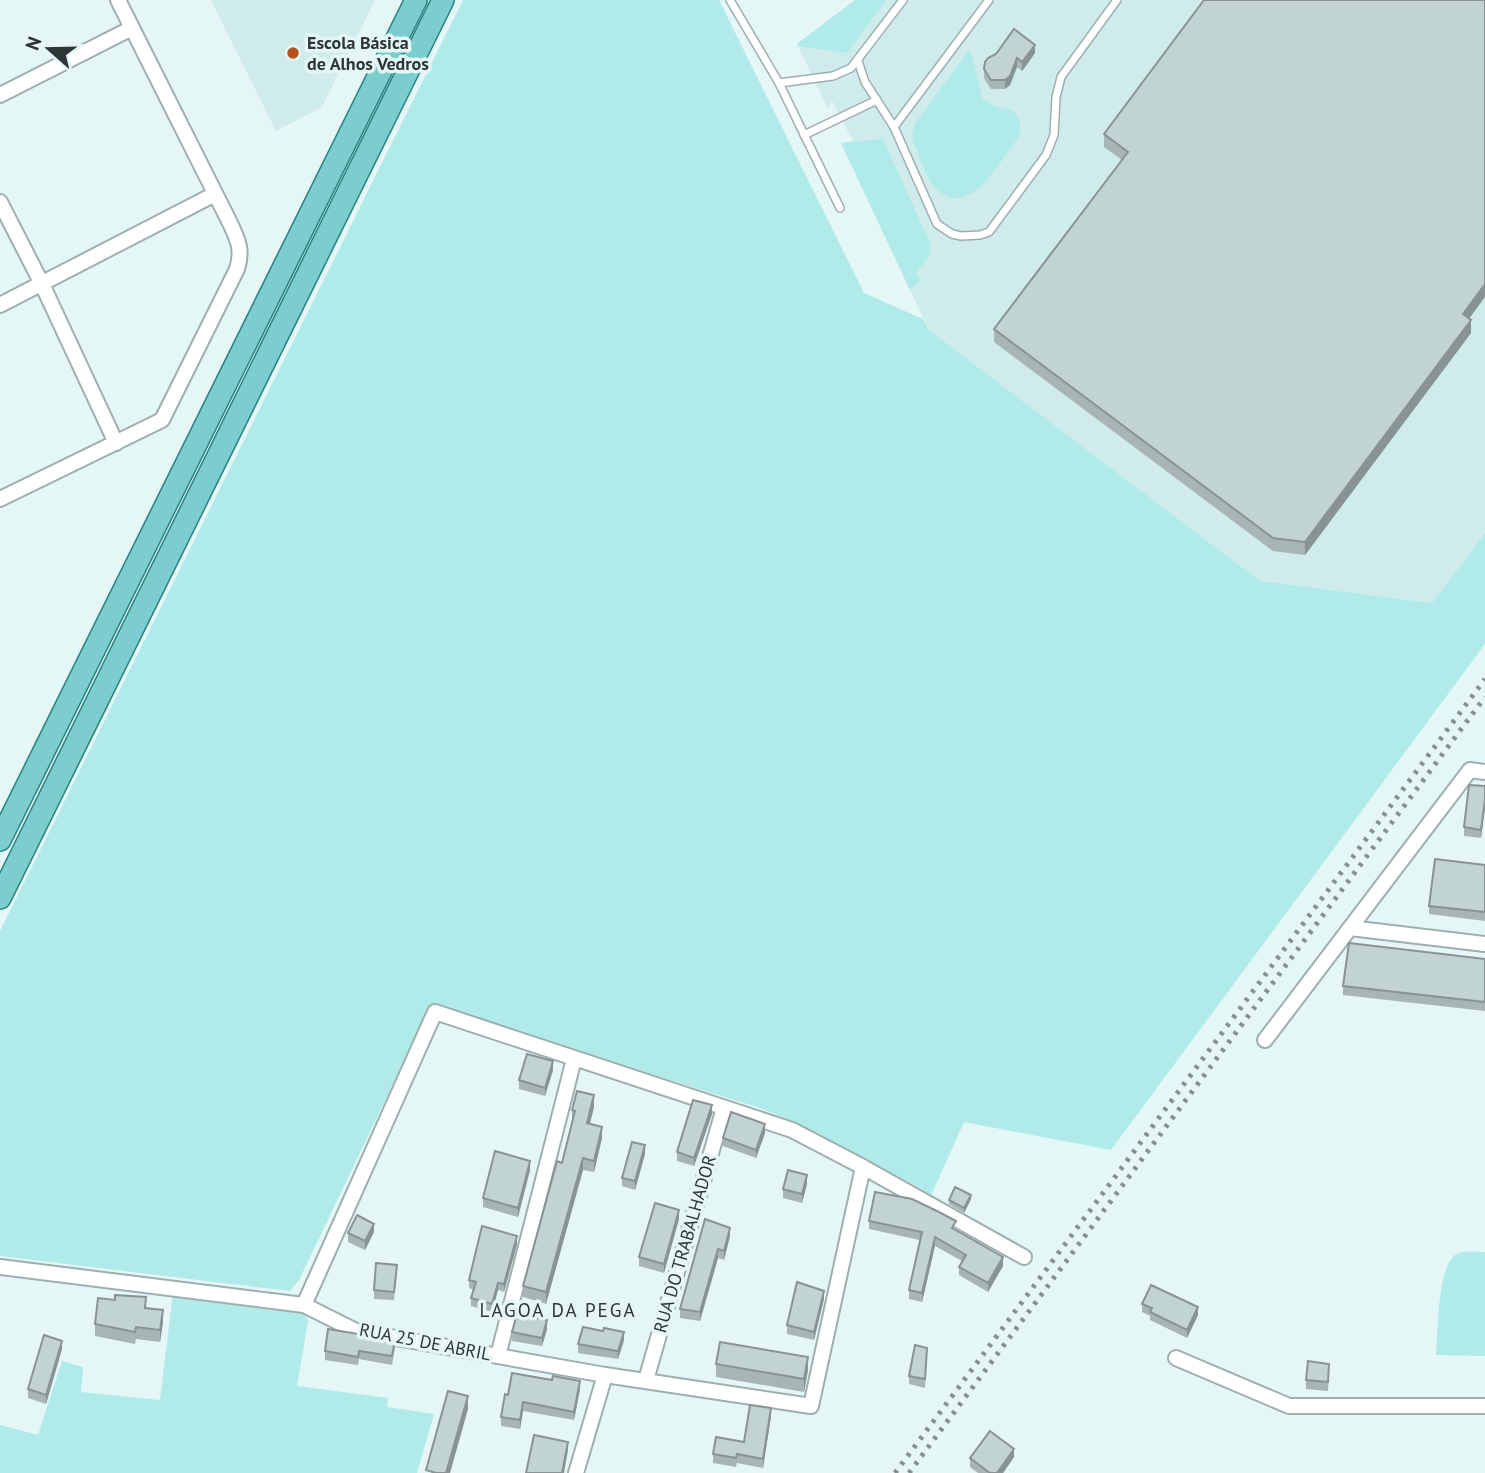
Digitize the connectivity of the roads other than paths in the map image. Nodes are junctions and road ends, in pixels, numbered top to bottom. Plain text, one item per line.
1 (118, 0) edge
2 (416, 0) edge
3 (443, 0) edge
4 (730, 0) edge
5 (903, 0) edge
6 (989, 0) edge
7 (1117, 0) edge
8 (132, 29) junction
9 (858, 61) junction
10 (779, 83) junction
11 (0, 95) edge
12 (877, 100) junction
13 (894, 127) junction
14 (804, 135) junction
15 (215, 194) junction
16 (0, 202) edge
17 (840, 208) dead end
18 (42, 284) junction
19 (0, 305) edge
20 (116, 443) junction
21 (0, 499) edge
22 (1478, 771) edge
23 (0, 840) edge
24 (0, 898) edge
25 (1350, 928) junction
26 (1485, 944) edge
27 (1265, 1040) dead end
28 (574, 1059) junction
29 (724, 1108) junction
30 (863, 1167) junction
31 (1024, 1257) dead end
32 (0, 1267) edge
33 (304, 1305) junction
34 (498, 1356) junction
35 (1176, 1358) dead end
36 (605, 1375) junction
37 (646, 1380) junction
38 (1485, 1406) edge
39 (576, 1473) edge

1 - 8 street
2 - 23 main road
3 - 24 main road
4 - 10 lane
5 - 9 lane
6 - 13 lane
7 - 13 lane
8 - 11 street
8 - 15 street
9 - 10 lane
9 - 12 lane
10 - 14 lane
12 - 13 lane
12 - 14 lane
14 - 17 lane
15 - 18 street
15 - 20 street
16 - 18 street
18 - 19 street
18 - 20 street
20 - 21 street
22 - 25 street
25 - 26 street
25 - 27 street
28 - 29 street
28 - 33 street
28 - 34 street
29 - 30 street
29 - 37 street, RUA DO TRABALHADOR
30 - 31 street
30 - 37 street, RUA 25 DE ABRIL
32 - 33 street, RUA 25 DE ABRIL
33 - 34 street, RUA 25 DE ABRIL
34 - 36 street, RUA 25 DE ABRIL
35 - 38 street
36 - 37 street, RUA 25 DE ABRIL
36 - 39 street

